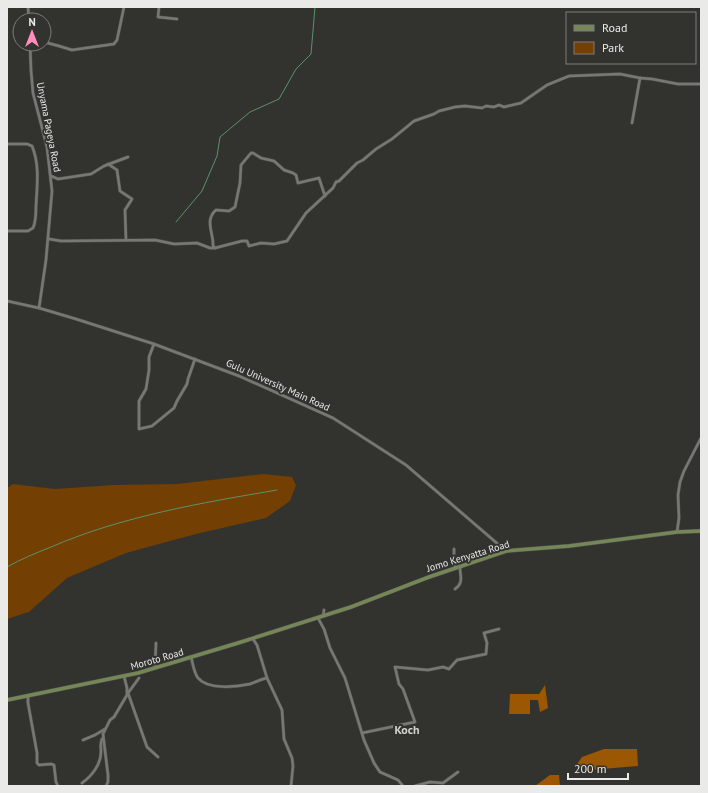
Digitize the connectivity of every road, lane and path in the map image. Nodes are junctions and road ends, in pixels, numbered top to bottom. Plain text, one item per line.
1 (124, 7) edge
2 (159, 7) edge
3 (177, 19) dead end
4 (52, 44) edge
5 (30, 52) edge
6 (640, 78) junction
7 (701, 84) edge
8 (632, 123) dead end
9 (7, 144) edge
10 (128, 157) dead end
11 (108, 164) junction
12 (51, 176) junction
13 (325, 196) junction
14 (7, 232) edge
15 (49, 239) junction
16 (126, 240) junction
17 (215, 248) junction
18 (7, 301) edge
19 (39, 308) junction
20 (154, 344) junction
21 (195, 359) junction
22 (701, 438) edge
23 (701, 531) edge
24 (677, 532) junction
25 (454, 550) dead end
26 (506, 551) junction
27 (458, 567) junction
28 (455, 589) dead end
29 (324, 610) dead end
30 (323, 616) junction
31 (318, 618) junction
32 (308, 621) joint
33 (499, 629) dead end
34 (253, 639) junction
35 (156, 643) dead end
36 (191, 657) junction
37 (155, 668) junction
38 (124, 676) junction
39 (140, 678) dead end
40 (267, 678) junction
41 (128, 693) junction
42 (28, 695) junction
43 (7, 700) edge
44 (106, 729) junction
45 (362, 733) junction
46 (103, 737) junction
47 (83, 740) dead end
48 (158, 757) dead end
49 (458, 772) dead end
50 (82, 783) dead end
51 (58, 786) edge
52 (106, 786) edge
53 (291, 786) edge
54 (403, 786) edge
55 (416, 786) edge

1 - 4 street
2 - 3 street
5 - 12 street, Unyama Pageya Road
6 - 7 street
6 - 8 street
6 - 13 street
9 - 14 street
10 - 11 street
11 - 12 street
11 - 16 street
12 - 15 street, Unyama Pageya Road
13 - 17 street
13 - 17 street
15 - 16 street
15 - 19 street, Unyama Pageya Road
16 - 17 street
18 - 19 street, Gulu University Main Road
19 - 20 street, Gulu University Main Road
20 - 21 street, Gulu University Main Road
20 - 21 street
21 - 26 street, Gulu University Main Road
22 - 24 street
23 - 24 main road, Jomo Kenyatta Road
24 - 26 main road, Jomo Kenyatta Road
25 - 27 street
26 - 27 main road, Jomo Kenyatta Road
27 - 28 street
27 - 30 main road, Jomo Kenyatta Road
29 - 30 street
30 - 31 main road, Jomo Kenyatta Road
31 - 32 main road, Jomo Kenyatta Road
31 - 45 street
32 - 34 main road, Moroto Road
33 - 45 street
34 - 36 main road, Moroto Road
34 - 40 street
35 - 37 street
36 - 37 main road, Moroto Road
36 - 40 street
37 - 38 main road, Moroto Road
38 - 41 street
38 - 42 main road, Moroto Road
39 - 41 street
40 - 53 street
41 - 44 street
41 - 48 street
42 - 43 main road, Moroto Road
42 - 51 street
44 - 46 street
44 - 47 street
45 - 54 street
46 - 50 street
46 - 52 street
49 - 55 street

